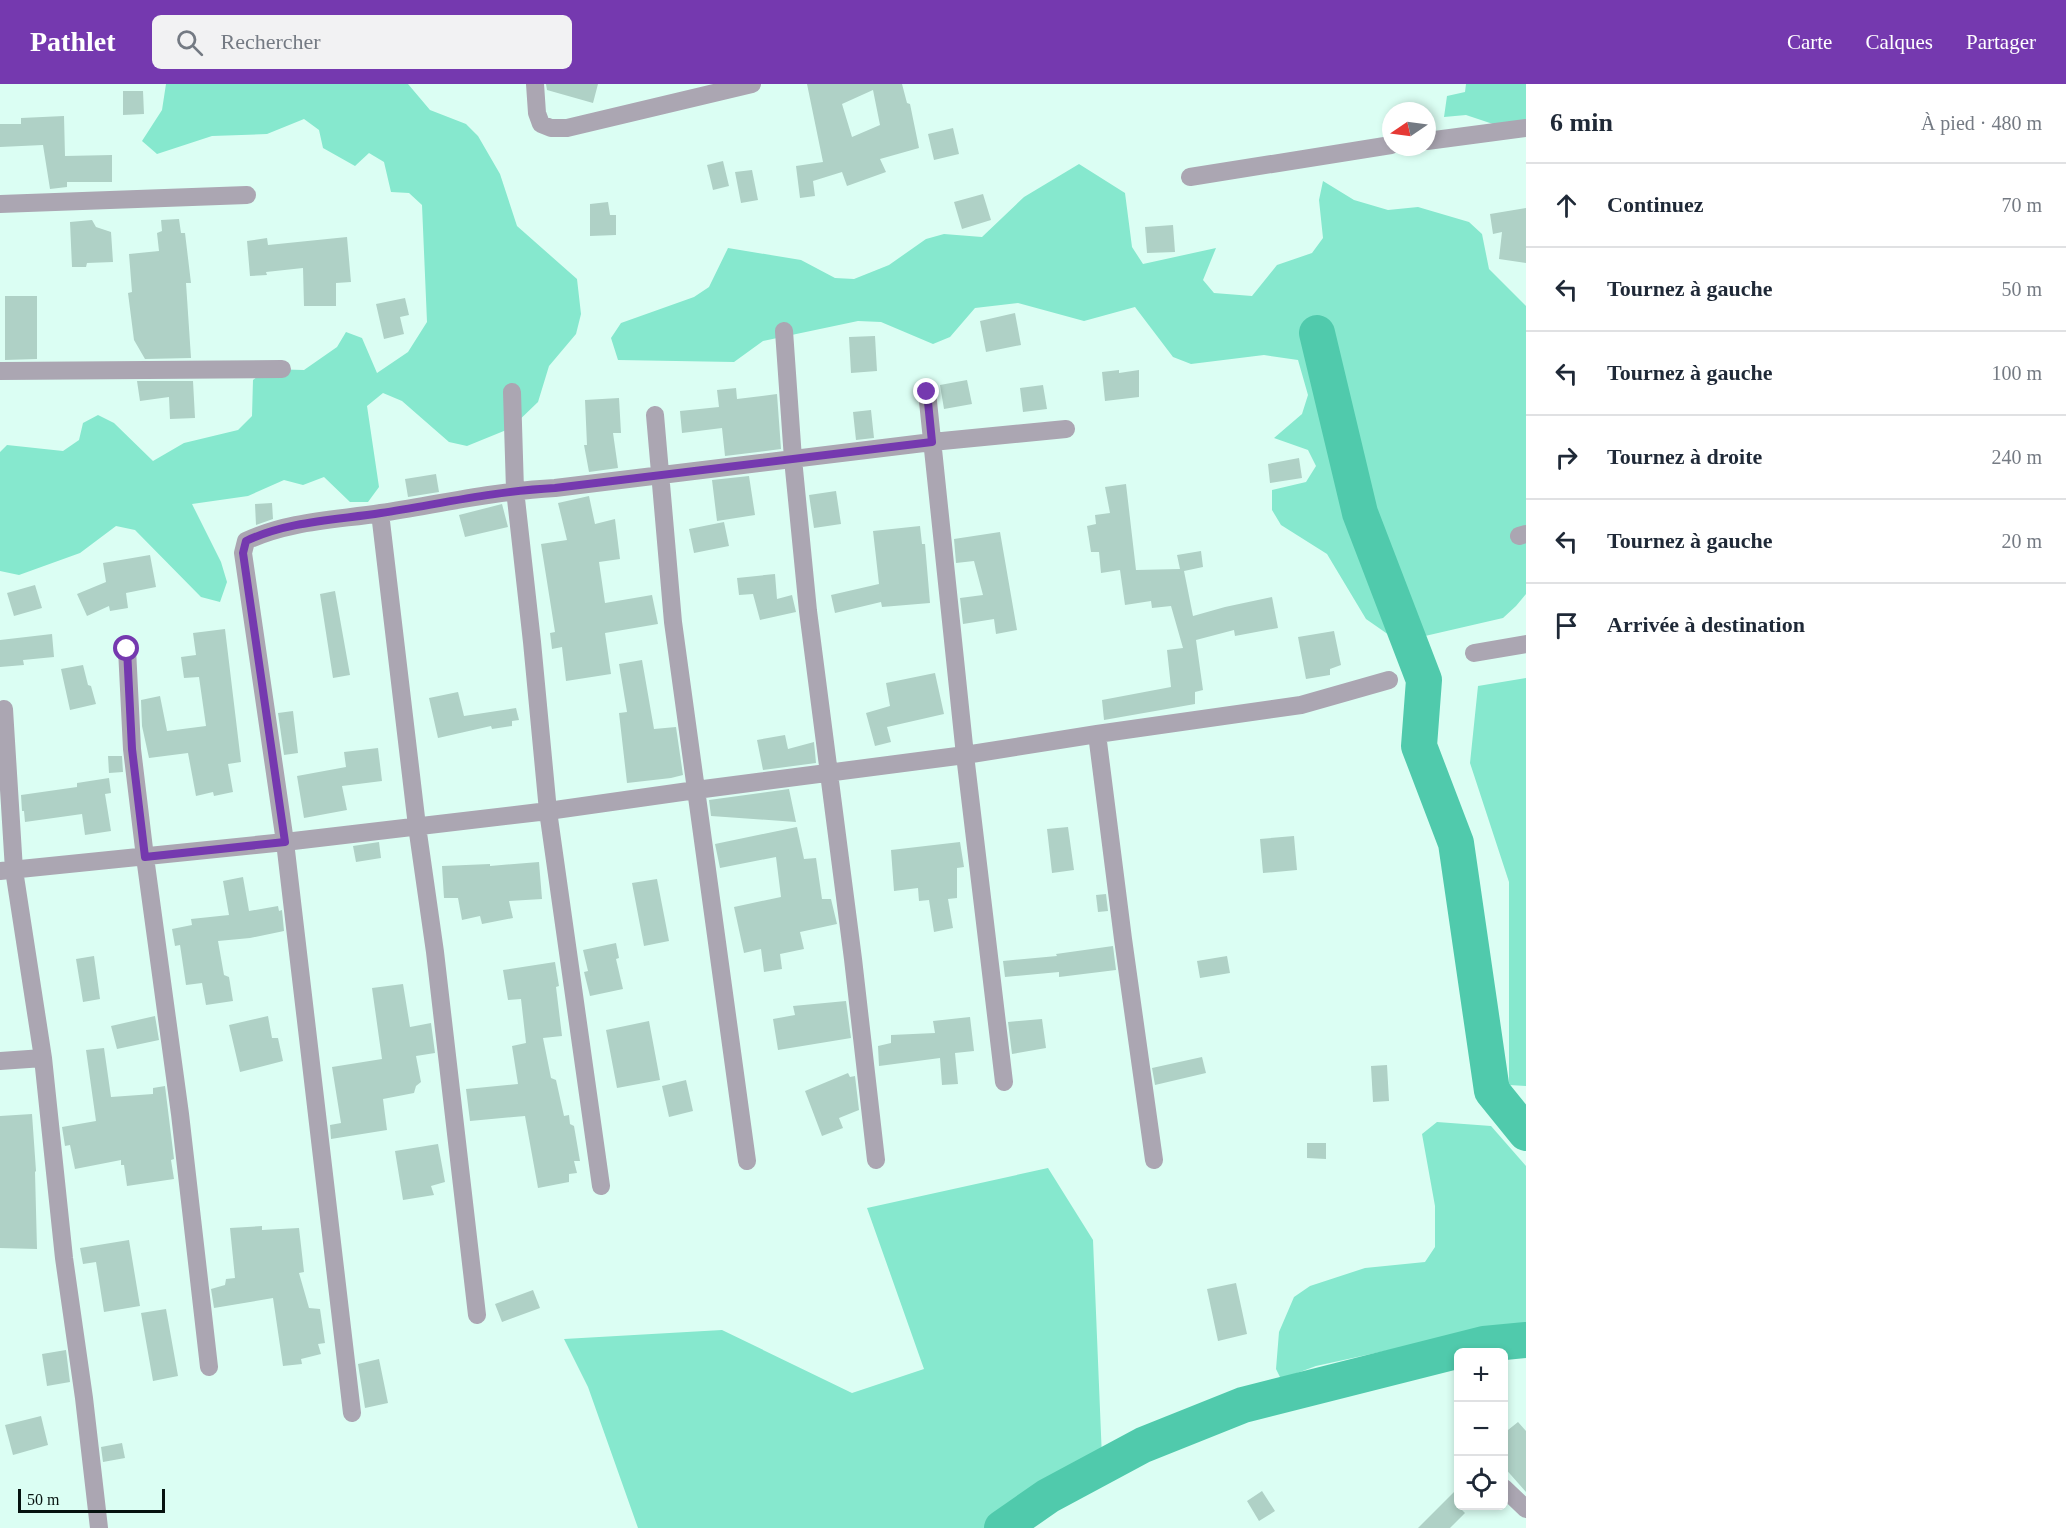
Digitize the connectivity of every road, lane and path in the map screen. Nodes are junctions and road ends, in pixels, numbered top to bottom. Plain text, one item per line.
1 (535, 84) edge
2 (753, 84) edge
3 (1526, 128) edge
4 (1436, 140) edge
5 (1382, 146) edge
6 (1190, 177) dead end
7 (247, 195) dead end
8 (0, 204) edge
9 (784, 331) dead end
10 (282, 369) dead end
11 (0, 371) edge
12 (512, 392) dead end
13 (927, 392) dead end
14 (655, 415) dead end
15 (1066, 429) dead end
16 (932, 442) junction
17 (793, 459) junction
18 (661, 474) junction
19 (515, 490) junction
20 (380, 513) junction
21 (1526, 644) edge
22 (127, 649) dead end
23 (1474, 653) dead end
24 (1389, 680) dead end
25 (4, 709) dead end
26 (1097, 734) junction
27 (965, 755) junction
28 (830, 772) junction
29 (696, 789) junction
30 (548, 811) junction
31 (417, 826) junction
32 (285, 842) junction
33 (145, 857) junction
34 (7, 870) edge
35 (43, 1058) junction
36 (0, 1061) edge
37 (1004, 1082) dead end
38 (876, 1160) dead end
39 (1154, 1160) dead end
40 (747, 1161) dead end
41 (601, 1186) dead end
42 (477, 1315) dead end
43 (208, 1367) dead end
44 (351, 1413) dead end
45 (1508, 1493) edge
46 (1526, 1509) edge
47 (99, 1528) edge

1 - 2 street
3 - 4 street
5 - 6 street
7 - 8 street
9 - 17 street
10 - 11 street
12 - 19 street
13 - 16 street
14 - 18 street
15 - 16 street
16 - 17 street
16 - 27 street
17 - 18 street
17 - 28 street
18 - 19 street
18 - 29 street
19 - 20 street
19 - 30 street
20 - 31 street
20 - 32 street
21 - 23 street
22 - 33 street
24 - 26 street
25 - 34 street
26 - 27 street
26 - 39 street
27 - 28 street
27 - 37 street
28 - 29 street
28 - 38 street
29 - 30 street
29 - 40 street
30 - 31 street
30 - 41 street
31 - 32 street
31 - 42 street
32 - 33 street
32 - 44 street
33 - 34 street
33 - 43 street
34 - 35 street
35 - 36 street
35 - 47 street
45 - 46 street

